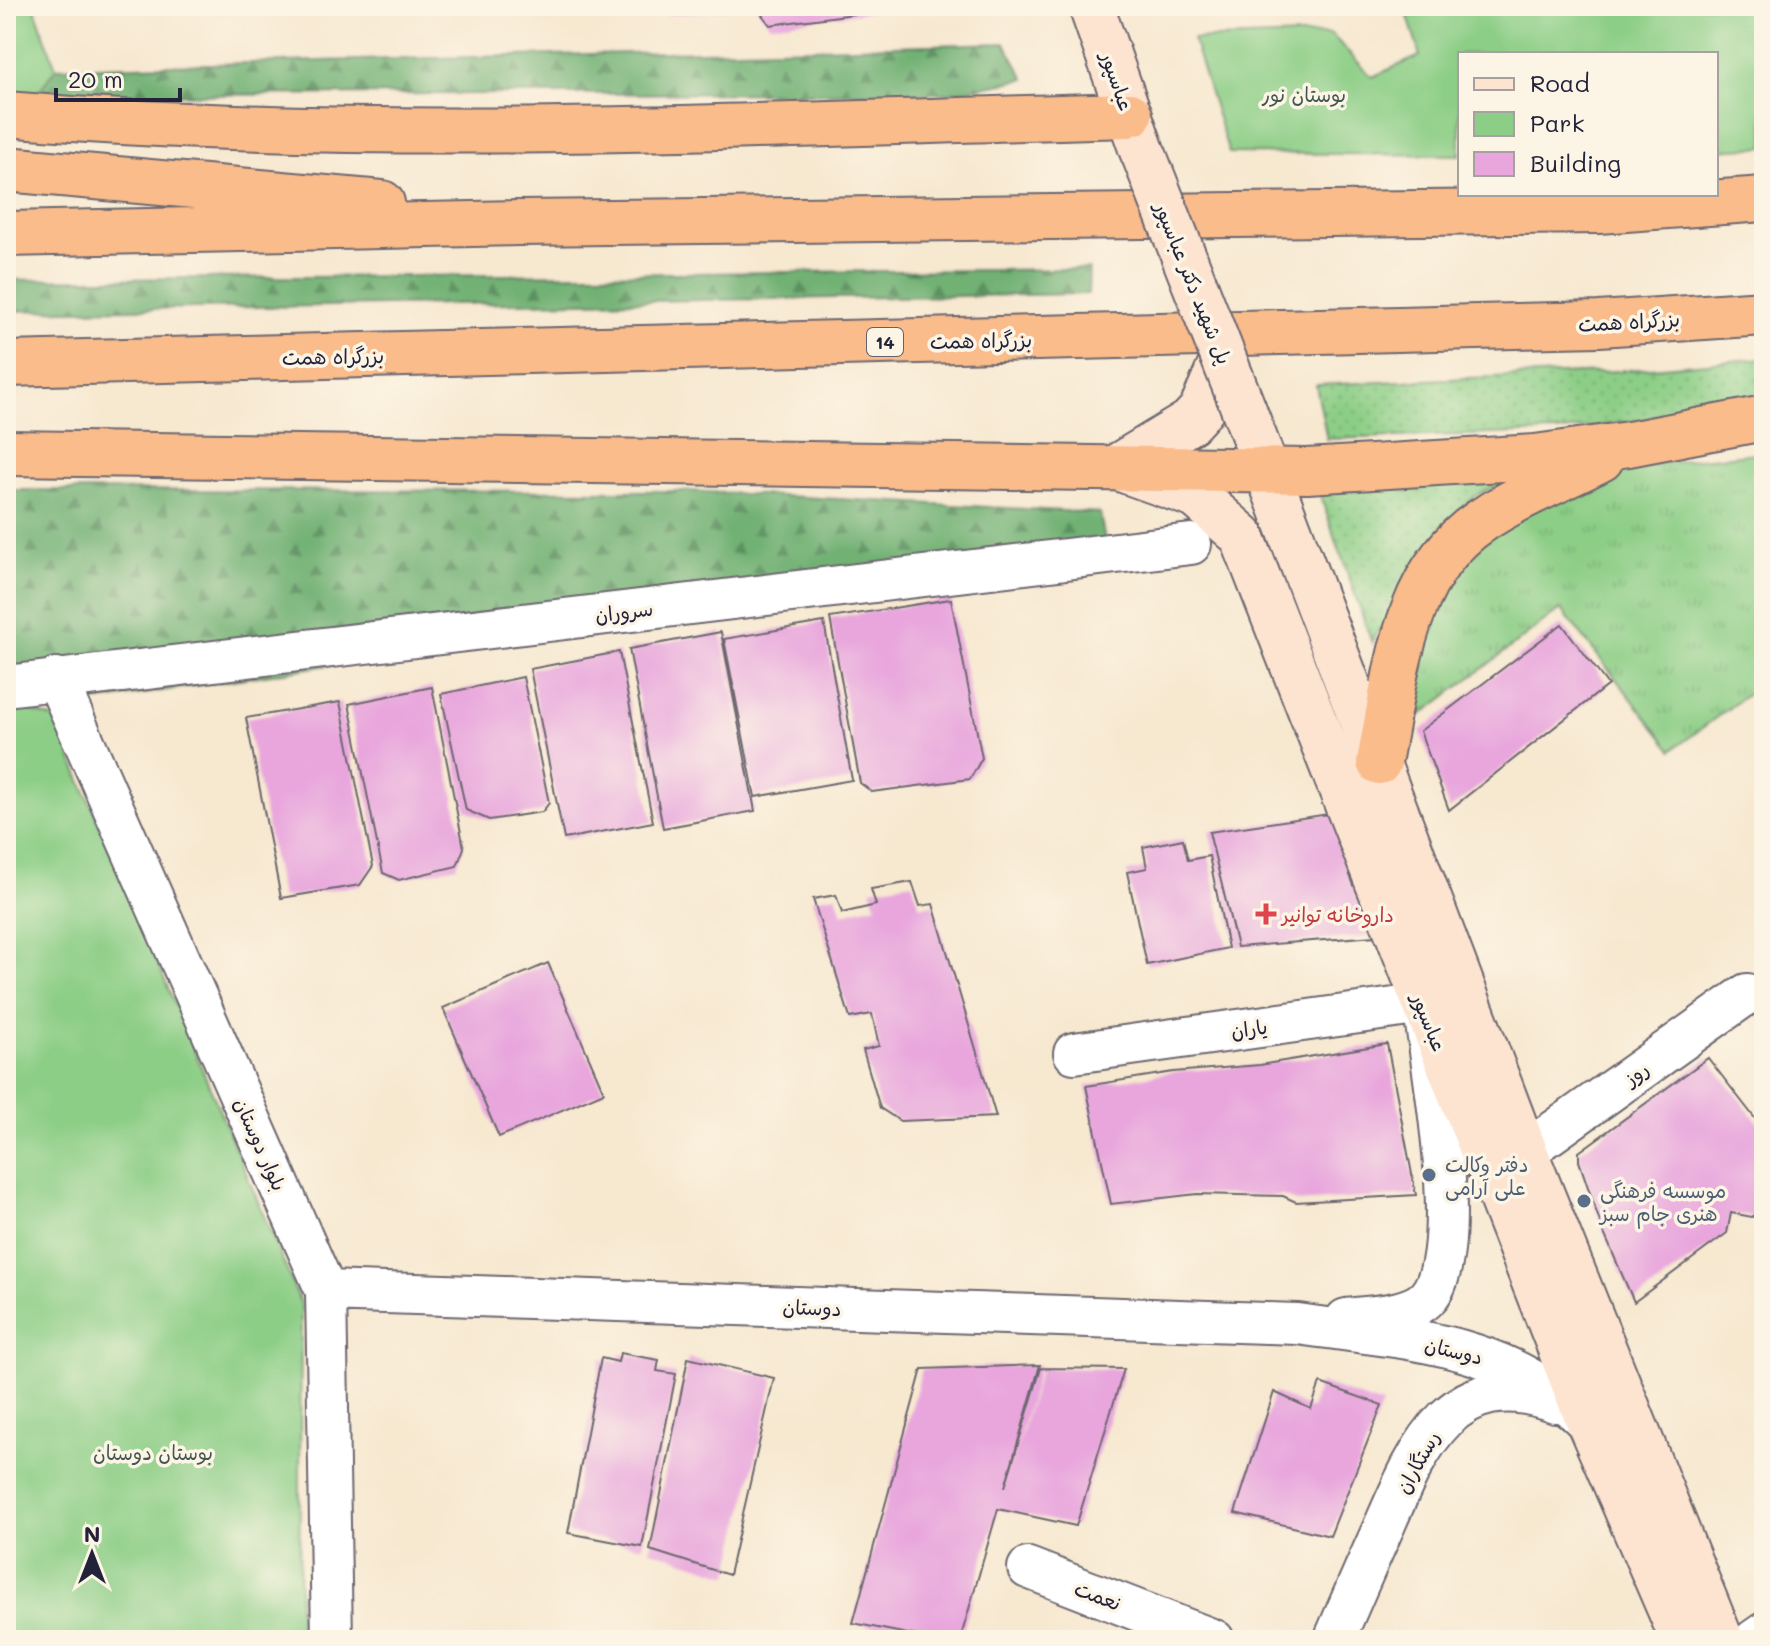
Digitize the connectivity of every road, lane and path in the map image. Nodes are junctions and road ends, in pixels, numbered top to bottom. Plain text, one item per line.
1 (1091, 6) edge
2 (6, 114) edge
3 (1137, 135) junction
4 (6, 169) edge
5 (1764, 199) edge
6 (519, 223) junction
7 (6, 234) edge
8 (1764, 313) edge
9 (1224, 357) junction
10 (6, 364) edge
11 (1244, 410) joint
12 (1764, 418) edge
13 (1629, 444) junction
14 (6, 453) edge
15 (1116, 467) junction
16 (1268, 472) junction
17 (1191, 544) dead end
18 (56, 678) junction
19 (6, 686) edge
20 (1379, 762) junction
21 (1463, 989) junction
22 (1747, 994) dead end
23 (1423, 1004) junction
24 (1074, 1053) dead end
25 (1525, 1152) junction
26 (326, 1291) junction
27 (1298, 1324) junction
28 (1584, 1419) junction
29 (1028, 1568) dead end
30 (1764, 1633) edge
31 (332, 1640) edge
32 (1214, 1640) edge
33 (1334, 1640) edge
34 (1683, 1640) edge
35 (1721, 1640) edge
36 (1754, 1640) edge

1 - 3 main road, عباسپور
2 - 3 highway
3 - 9 main road, پل شهید دکتر عباسپور, bridge
4 - 6 highway
5 - 6 highway
6 - 7 highway
8 - 10 highway, بزرگراه همت / 14
9 - 11 main road, پل شهید دکتر عباسپور, bridge
9 - 15 main road
11 - 16 main road, عباسپور
12 - 13 highway
13 - 16 highway
13 - 20 highway
14 - 15 highway
15 - 16 highway
15 - 23 main road, عباسپور
16 - 20 main road, عباسپور
17 - 18 street, سروران
18 - 19 street, سروران
18 - 26 street, بلوار دوستان
20 - 21 main road, عباسپور
21 - 23 main road
21 - 25 main road, عباسپور
22 - 25 street, روز
23 - 24 street, یاران
23 - 27 street, دوستان
23 - 28 main road, عباسپور
25 - 35 main road, عباسپور
26 - 27 street, دوستان
26 - 31 street, بلوار دوستان
27 - 28 street, دوستان
28 - 33 street, رستگاران
28 - 34 main road, عباسپور
29 - 32 street, نعمت
30 - 36 street

